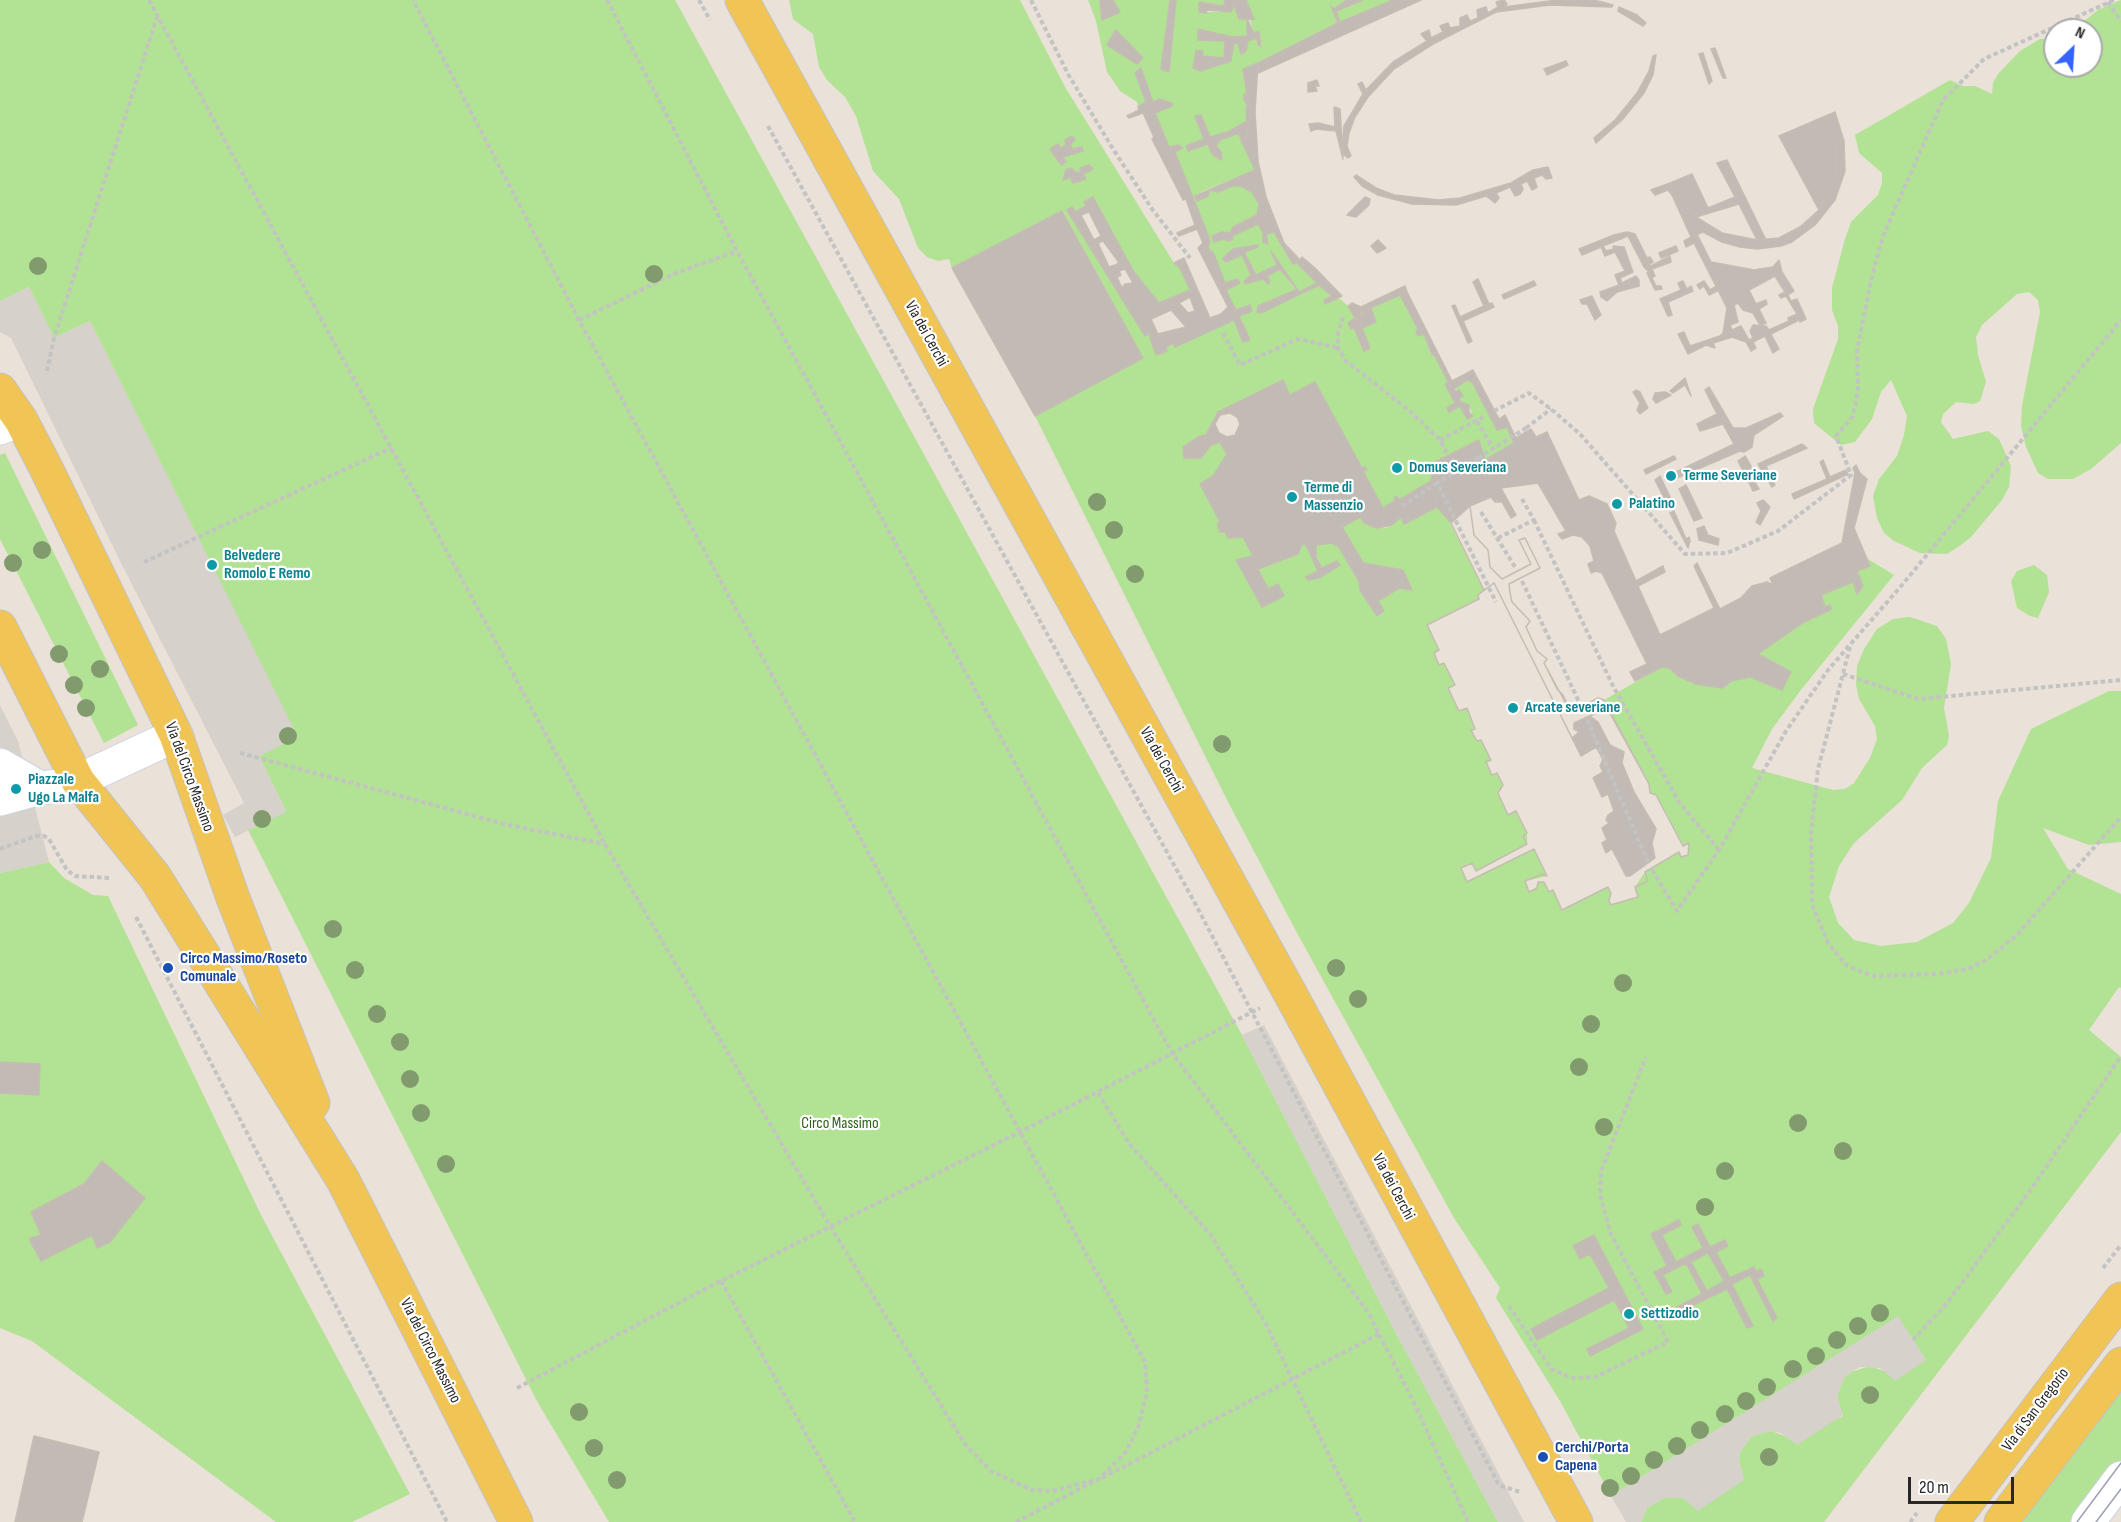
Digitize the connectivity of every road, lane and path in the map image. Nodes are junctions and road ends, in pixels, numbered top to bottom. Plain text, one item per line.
1 (149, 0) edge
2 (413, 0) edge
3 (607, 0) edge
4 (699, 0) edge
5 (742, 0) edge
6 (1031, 0) edge
7 (2114, 0) edge
8 (2108, 2) junction
9 (158, 16) junction
10 (711, 21) dead end
11 (2121, 21) edge
12 (768, 125) dead end
13 (737, 251) junction
14 (1190, 258) dead end
15 (1343, 317) dead end
16 (579, 320) junction
17 (2121, 320) edge
18 (1223, 333) dead end
19 (1338, 348) junction
20 (47, 371) dead end
21 (0, 390) edge
22 (1551, 409) junction
23 (1494, 411) dead end
24 (1483, 417) dead end
25 (1477, 421) junction
26 (10, 424) edge
27 (1440, 440) junction
28 (391, 448) junction
29 (1492, 448) dead end
30 (1447, 453) dead end
31 (1437, 483) junction
32 (1522, 499) dead end
33 (1402, 506) dead end
34 (1481, 512) dead end
35 (1534, 520) junction
36 (1498, 538) junction
37 (144, 562) dead end
38 (1515, 567) dead end
39 (1522, 581) dead end
40 (1496, 602) dead end
41 (0, 627) edge
42 (1851, 645) junction
43 (1843, 674) junction
44 (2121, 680) edge
45 (1581, 706) dead end
46 (1587, 720) dead end
47 (176, 735) junction
48 (240, 753) dead end
49 (0, 765) edge
50 (78, 781) junction
51 (40, 788) junction
52 (0, 800) edge
53 (2121, 817) edge
54 (605, 844) junction
55 (0, 849) edge
56 (1719, 850) junction
57 (1648, 862) dead end
58 (1652, 870) dead end
59 (116, 878) dead end
60 (132, 909) dead end
61 (1291, 995) junction
62 (1252, 1012) junction
63 (1172, 1053) junction
64 (2121, 1056) edge
65 (1646, 1057) dead end
66 (1098, 1093) junction
67 (1018, 1133) junction
68 (343, 1180) junction
69 (830, 1226) junction
70 (721, 1281) junction
71 (2121, 1299) edge
72 (1509, 1306) dead end
73 (1379, 1334) junction
74 (1913, 1340) dead end
75 (2121, 1364) edge
76 (1292, 1379) junction
77 (517, 1388) dead end
78 (2121, 1478) edge
79 (1099, 1479) junction
80 (1523, 1493) dead end
81 (447, 1522) edge
82 (516, 1522) edge
83 (855, 1522) edge
84 (1016, 1522) edge
85 (1361, 1522) edge
86 (1468, 1522) edge
87 (1576, 1522) edge
88 (1952, 1522) edge
89 (2001, 1522) edge
90 (2088, 1522) edge

1 - 9 path
2 - 16 path
3 - 13 path
4 - 10 path
5 - 61 main road, Via dei Cerchi
6 - 14 path
7 - 8 path
8 - 11 path
8 - 22 path
9 - 20 path
9 - 28 path
12 - 62 path
13 - 16 path
13 - 63 path
15 - 19 path
16 - 67 path
17 - 42 path
18 - 19 path
19 - 27 path
21 - 26 main road, Via del Circo Massimo
22 - 23 path
22 - 31 path, bridge
24 - 25 path
25 - 27 path
25 - 29 path
26 - 47 main road, Via del Circo Massimo
27 - 30 path
28 - 37 path
28 - 54 path
31 - 33 path
31 - 40 path
32 - 35 path
34 - 36 path
35 - 36 path
35 - 56 path
36 - 38 path
39 - 45 path
41 - 50 main road, Via del Circo Massimo
42 - 43 path
42 - 56 path
43 - 44 path
43 - 53 path
46 - 57 path
47 - 50 street
47 - 68 main road, Via del Circo Massimo
48 - 54 path
49 - 51 street
50 - 51 street
50 - 68 main road, Via del Circo Massimo
51 - 52 street
54 - 69 path
55 - 59 path
56 - 58 path
60 - 81 path
61 - 62 path
61 - 87 main road, Via dei Cerchi
62 - 63 path
62 - 80 path
63 - 66 path
63 - 73 path
64 - 74 path
65 - 72 path
66 - 67 path
66 - 76 path
67 - 69 path
67 - 79 path
68 - 82 main road, Via del Circo Massimo
69 - 70 path
69 - 79 path
70 - 77 path
70 - 83 path
71 - 88 main road, Via di San Gregorio
73 - 76 path
73 - 86 path
75 - 89 main road
76 - 79 path
76 - 85 path
78 - 90 street
79 - 84 path

